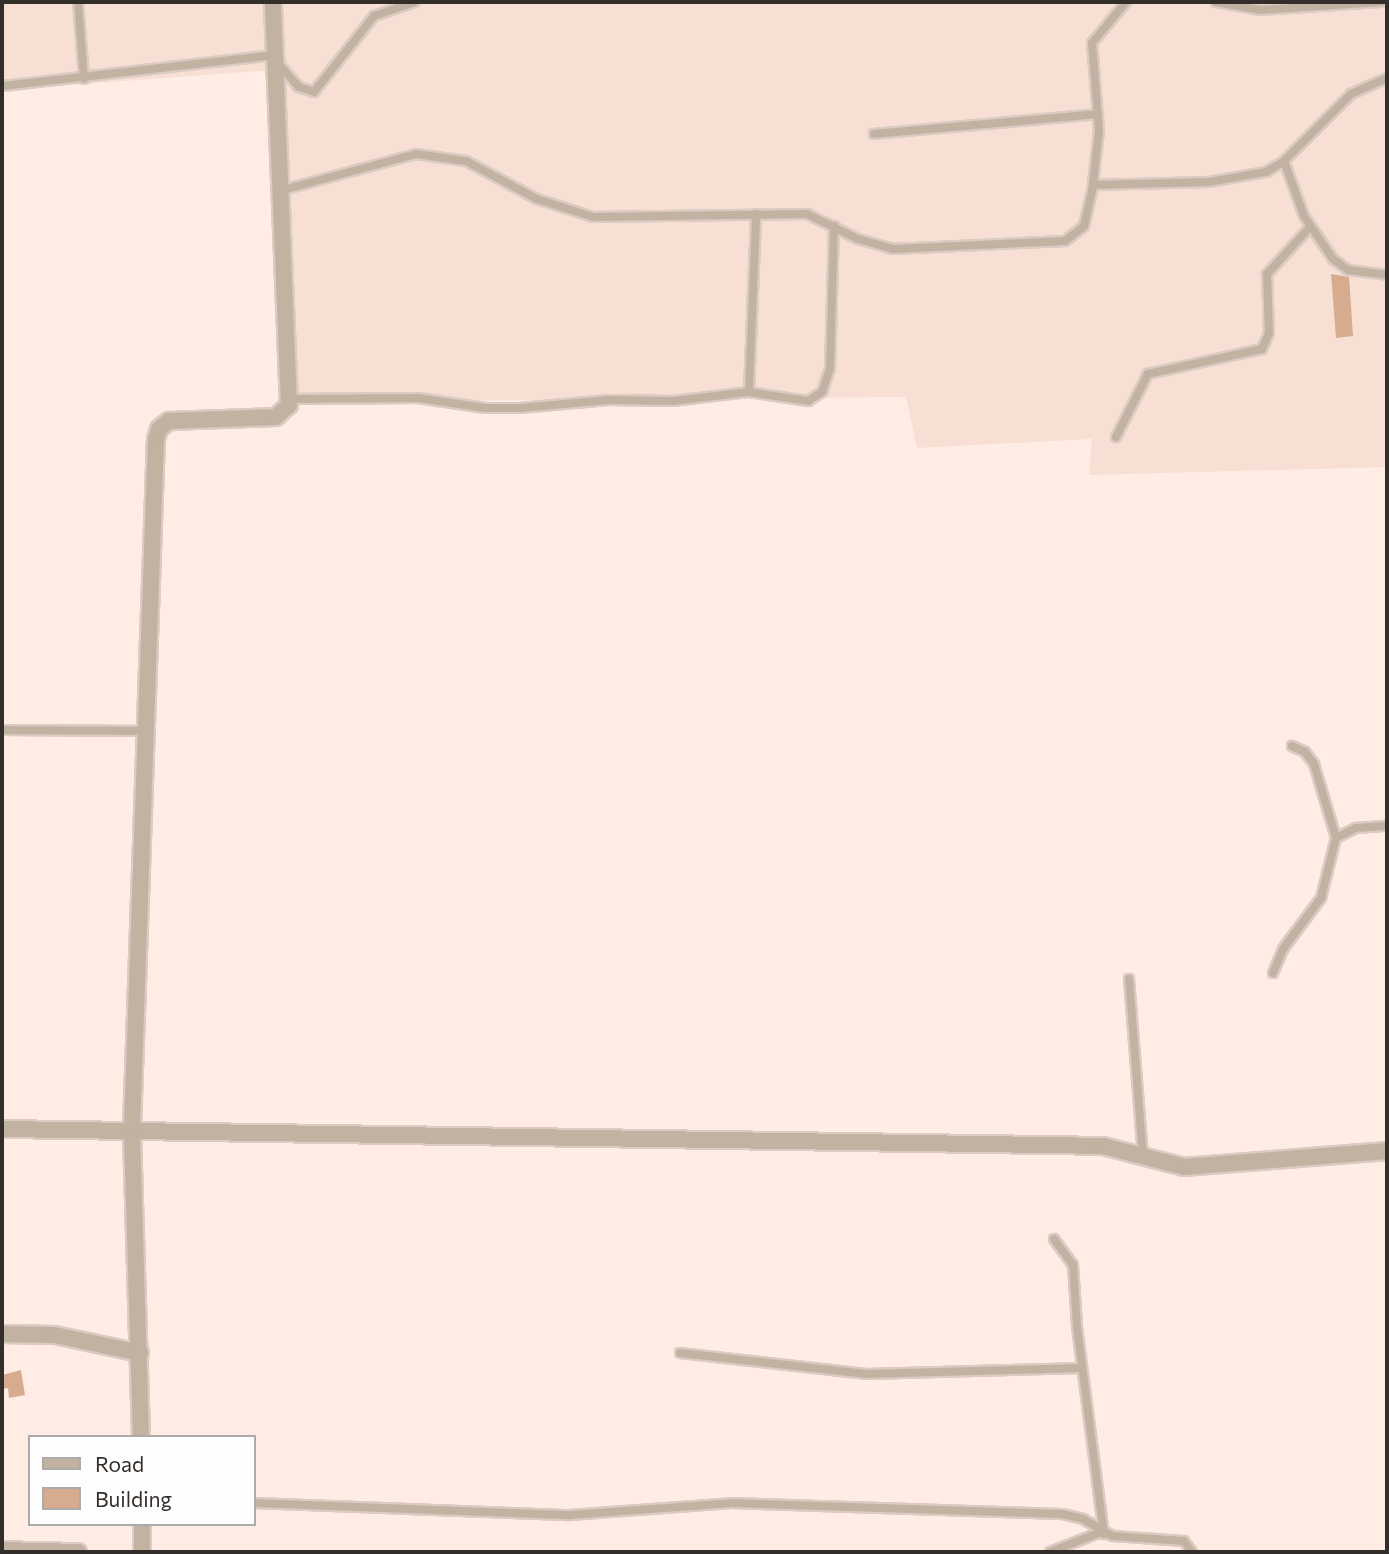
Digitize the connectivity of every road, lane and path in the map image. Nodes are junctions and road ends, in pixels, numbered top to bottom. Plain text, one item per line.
1 (78, 2) edge
2 (273, 2) edge
3 (415, 2) edge
4 (1126, 2) edge
5 (1216, 2) edge
6 (1381, 2) edge
7 (1295, 5) edge
8 (275, 57) junction
9 (1387, 78) edge
10 (84, 79) junction
11 (2, 86) edge
12 (1098, 114) junction
13 (874, 134) dead end
14 (1284, 160) junction
15 (1093, 185) junction
16 (279, 191) junction
17 (756, 214) junction
18 (834, 226) junction
19 (1310, 227) junction
20 (1387, 275) edge
21 (749, 392) junction
22 (289, 399) junction
23 (1116, 437) dead end
24 (2, 730) edge
25 (146, 731) junction
26 (1292, 746) dead end
27 (1387, 826) edge
28 (1336, 838) junction
29 (1273, 973) dead end
30 (1129, 979) dead end
31 (132, 1128) junction
32 (2, 1129) edge
33 (1387, 1151) edge
34 (1143, 1156) junction
35 (1054, 1239) dead end
36 (2, 1334) edge
37 (140, 1353) junction
38 (680, 1353) dead end
39 (1082, 1368) junction
40 (141, 1435) edge
41 (256, 1503) edge
42 (142, 1526) edge
43 (1102, 1533) junction
44 (2, 1550) edge
45 (78, 1552) edge
46 (142, 1552) edge
47 (1050, 1552) edge
48 (1192, 1552) edge

1 - 10 lane
2 - 8 street
3 - 8 lane
4 - 12 lane
5 - 7 lane
6 - 7 lane
8 - 10 lane
8 - 16 street
9 - 14 lane
10 - 11 lane
12 - 13 lane
12 - 15 lane
14 - 15 lane
14 - 19 lane
15 - 18 lane
16 - 17 lane
16 - 22 street
17 - 18 lane
17 - 21 lane
18 - 21 lane
19 - 20 lane
19 - 23 lane
21 - 22 lane
22 - 25 street
24 - 25 lane
25 - 31 street
26 - 28 lane
27 - 28 lane
28 - 29 lane
30 - 34 lane
31 - 32 street
31 - 34 street
31 - 37 street
33 - 34 street
35 - 39 lane
36 - 37 street
37 - 40 street
38 - 39 lane
39 - 43 lane
41 - 43 lane
42 - 46 street
43 - 47 lane
43 - 48 lane
44 - 45 street

